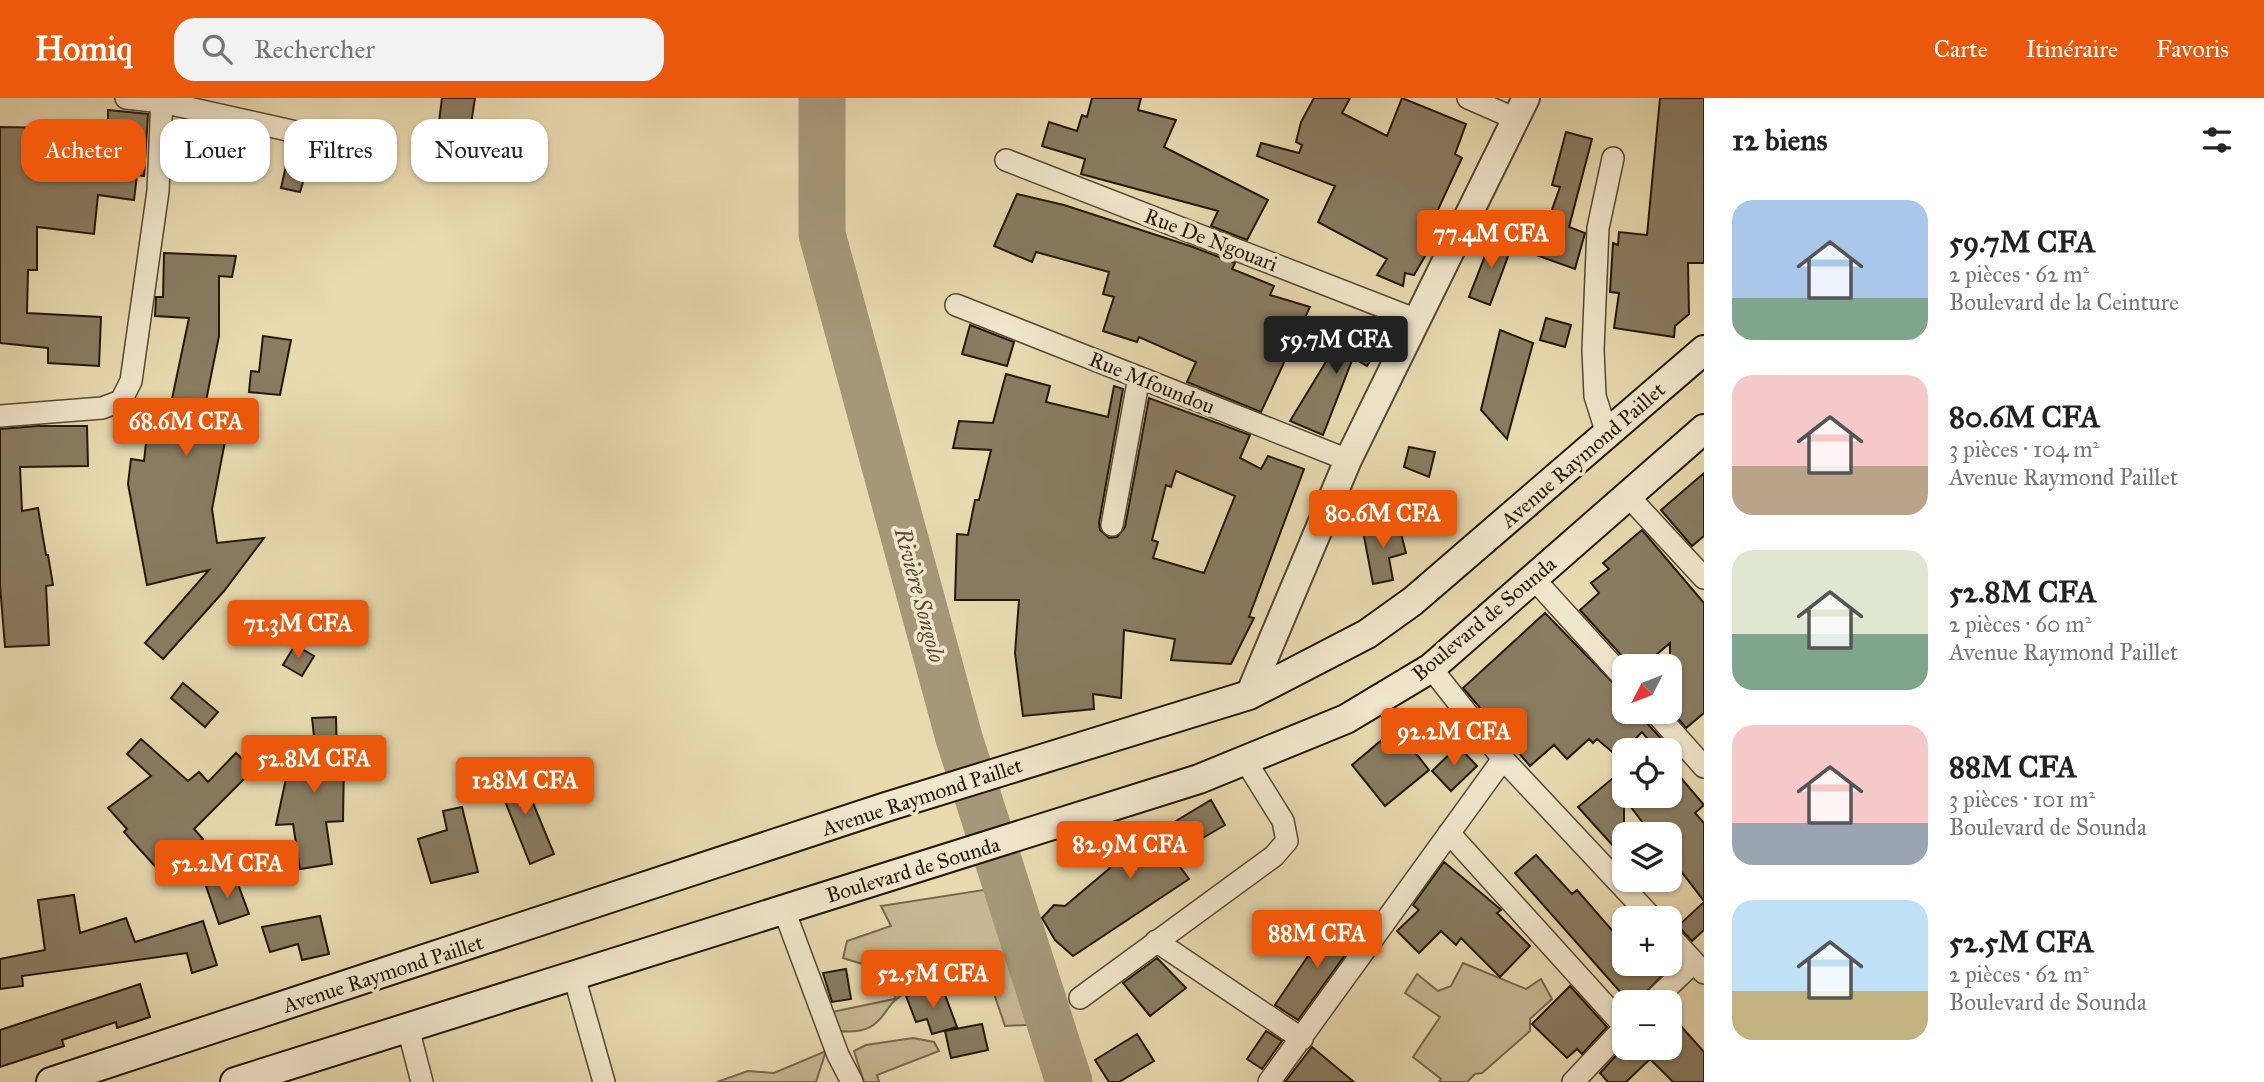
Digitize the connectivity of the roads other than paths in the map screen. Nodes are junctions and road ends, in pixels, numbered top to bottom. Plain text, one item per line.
1 (126, 98) edge
2 (1468, 98) edge
3 (162, 100) edge
4 (1521, 108) edge
5 (284, 129) edge
6 (1613, 158) dead end
7 (1006, 160) dead end
8 (957, 305) dead end
9 (1417, 320) junction
10 (1704, 350) edge
11 (1139, 377) junction
12 (0, 416) edge
13 (1704, 429) edge
14 (1607, 434) junction
15 (1348, 460) junction
16 (1629, 497) junction
17 (1112, 525) dead end
18 (1704, 578) edge
19 (1534, 579) junction
20 (1612, 665) edge
21 (1431, 668) junction
22 (1249, 695) junction
23 (1666, 724) edge
24 (1503, 759) junction
25 (1245, 760) junction
26 (1704, 767) edge
27 (1449, 834) junction
28 (1641, 906) edge
29 (785, 910) junction
30 (1156, 941) junction
31 (1682, 949) edge
32 (1699, 967) edge
33 (574, 976) junction
34 (1668, 990) edge
35 (1080, 998) dead end
36 (1612, 1014) edge
37 (408, 1028) junction
38 (1302, 1039) junction
39 (1612, 1040) edge
40 (51, 1082) edge
41 (235, 1082) edge
42 (422, 1082) edge
43 (604, 1082) edge
44 (852, 1082) edge
45 (1269, 1082) edge
46 (1573, 1082) edge

1 - 3 street
2 - 4 street
3 - 5 street
3 - 12 street
4 - 9 street
6 - 14 street
7 - 9 street, Rue De Ngouari
8 - 11 street, Rue Mfoundou
9 - 15 street
10 - 14 main road, Avenue Raymond Paillet
11 - 15 street, Rue Mfoundou
11 - 17 street
13 - 16 main road, Boulevard de Sounda
14 - 22 main road, Avenue Raymond Paillet
15 - 22 street
16 - 18 street
16 - 19 main road, Boulevard de Sounda
19 - 20 street
19 - 21 main road, Boulevard de Sounda
21 - 24 street
21 - 25 main road, Boulevard de Sounda
22 - 40 main road, Avenue Raymond Paillet
23 - 26 street
24 - 27 street
24 - 28 street
25 - 29 main road, Boulevard de Sounda
25 - 30 street
27 - 36 street
27 - 38 street
29 - 33 main road, Boulevard de Sounda
29 - 44 street
30 - 35 street
30 - 38 street
31 - 32 street
32 - 34 street
33 - 37 main road, Boulevard de Sounda
33 - 43 street
37 - 41 main road, Boulevard de Sounda
37 - 42 street
38 - 45 street
39 - 46 street

